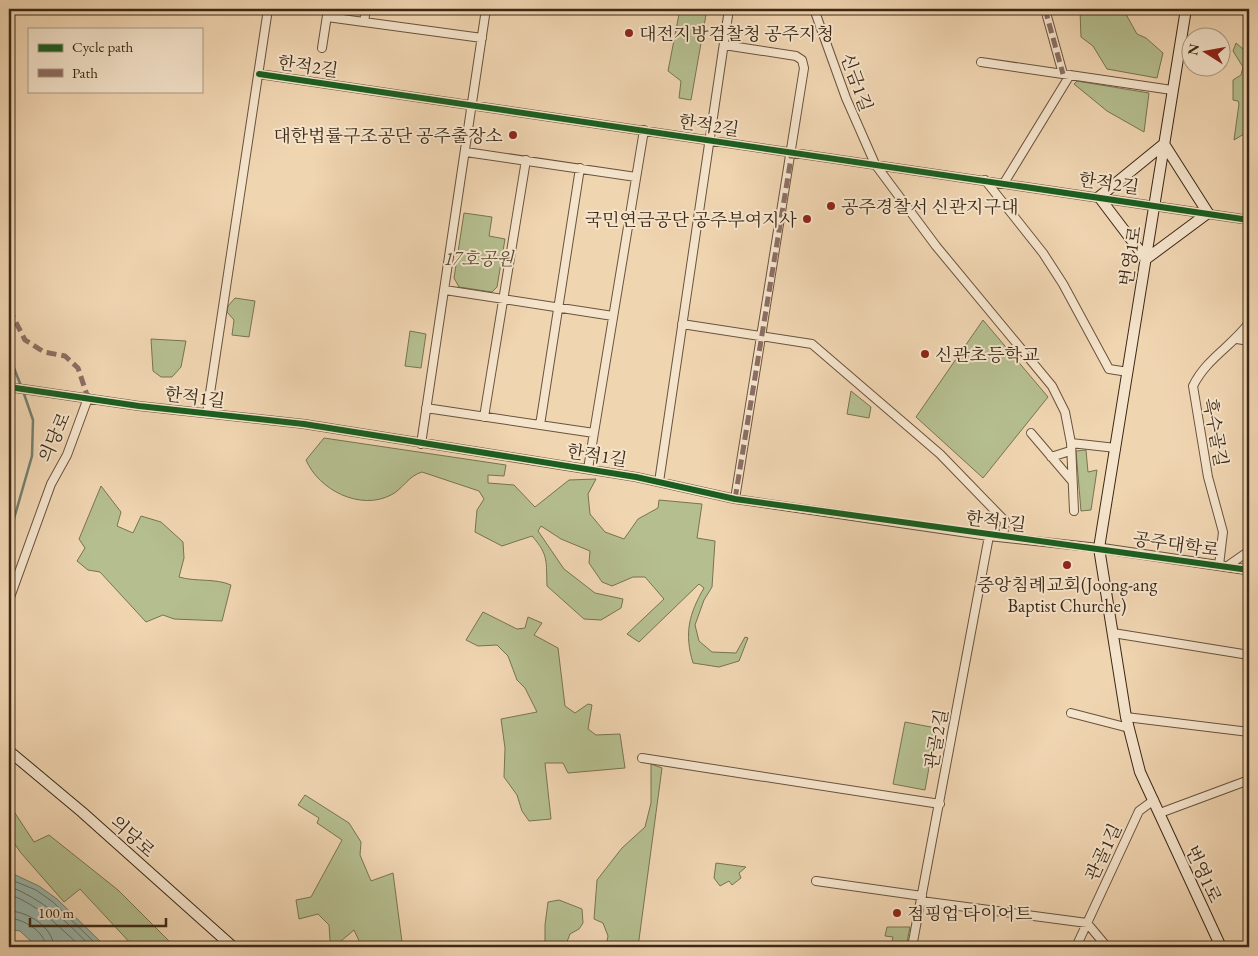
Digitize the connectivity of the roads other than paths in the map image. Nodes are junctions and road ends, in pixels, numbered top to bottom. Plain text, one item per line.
1 (268, 9) edge
2 (366, 9) edge
3 (486, 9) edge
4 (729, 9) edge
5 (814, 9) edge
6 (1045, 9) edge
7 (1186, 9) edge
8 (327, 13) edge
9 (364, 22) junction
10 (482, 38) junction
11 (724, 45) junction
12 (322, 48) dead end
13 (981, 62) dead end
14 (258, 74) junction
15 (1067, 74) junction
16 (1172, 90) junction
17 (472, 105) junction
18 (644, 130) junction
19 (710, 140) junction
20 (1164, 144) junction
21 (466, 152) junction
22 (792, 152) junction
23 (526, 160) junction
24 (875, 164) junction
25 (580, 168) junction
26 (636, 177) junction
27 (985, 180) junction
28 (1004, 183) junction
29 (1100, 197) junction
30 (1154, 205) junction
31 (1208, 213) junction
32 (1249, 220) edge
33 (1146, 259) junction
34 (445, 290) junction
35 (503, 299) junction
36 (558, 307) junction
37 (613, 316) junction
38 (1249, 323) edge
39 (682, 324) junction
40 (763, 336) junction
41 (1237, 339) junction
42 (1249, 341) edge
43 (1128, 372) junction
44 (9, 387) edge
45 (88, 398) junction
46 (426, 408) junction
47 (207, 413) junction
48 (484, 416) junction
49 (540, 425) junction
50 (594, 433) junction
51 (1030, 433) dead end
52 (421, 444) junction
53 (1071, 447) junction
54 (1116, 448) junction
55 (1051, 457) junction
56 (588, 468) junction
57 (1072, 481) junction
58 (659, 482) junction
59 (735, 499) junction
60 (1074, 511) dead end
61 (989, 536) junction
62 (1003, 537) junction
63 (1099, 548) junction
64 (1249, 551) edge
65 (1223, 566) junction
66 (1249, 570) edge
67 (9, 600) edge
68 (1113, 633) junction
69 (1249, 655) edge
70 (1071, 713) dead end
71 (1126, 717) junction
72 (1129, 728) junction
73 (1249, 732) edge
74 (9, 751) edge
75 (642, 758) dead end
76 (1249, 780) edge
77 (1154, 800) junction
78 (940, 804) junction
79 (1160, 813) junction
80 (816, 881) dead end
81 (922, 898) junction
82 (1087, 922) junction
83 (233, 947) edge
84 (912, 947) edge
85 (1076, 947) edge
86 (1107, 947) edge
87 (1222, 947) edge

1 - 14 street, 한적2길
2 - 9 street
3 - 10 street
4 - 11 street, 한적2길
5 - 24 street, 신금1길
6 - 15 street
7 - 16 main road, 번영1로
8 - 9 street, 한적2길
8 - 12 street, 한적2길
9 - 10 street, 한적2길
10 - 17 street
11 - 19 street, 한적2길
11 - 22 street
13 - 15 street
14 - 17 street, 한적2길
14 - 47 street, 한적2길
15 - 16 street
15 - 28 street
16 - 20 main road, 번영1로
17 - 18 street, 한적2길
17 - 21 street
18 - 19 street, 한적2길
18 - 26 street
19 - 22 street, 한적2길
19 - 39 street, 한적2길
20 - 29 main road
20 - 30 main road, 번영1로
20 - 31 main road
21 - 23 street
21 - 34 street
22 - 24 street, 한적2길
22 - 40 street
23 - 25 street
23 - 35 street
24 - 27 street, 한적2길
24 - 53 street
25 - 26 street
25 - 36 street
26 - 37 street
27 - 28 street, 한적2길
27 - 43 street
28 - 29 street, 한적2길
29 - 30 street, 한적2길
29 - 33 main road
30 - 31 street, 한적2길
30 - 33 main road, 번영1로
31 - 32 street, 한적2길
31 - 33 main road
33 - 43 main road, 번영1로
34 - 35 street
34 - 46 street
35 - 36 street
35 - 48 street
36 - 37 street
36 - 49 street
37 - 50 street
38 - 41 street, 흑수골길
39 - 40 street
39 - 58 street, 한적2길
40 - 59 street
40 - 62 street, 한적1길
41 - 42 street
41 - 65 street, 흑수골길
43 - 54 main road, 번영1로
44 - 45 street, 한적1길
45 - 47 street, 한적1길
45 - 67 street, 의당로
46 - 48 street
46 - 52 street
47 - 52 street, 한적1길
48 - 49 street
49 - 50 street
50 - 56 street
51 - 55 street
52 - 56 street, 한적1길
53 - 54 street
53 - 55 street
53 - 57 street
54 - 63 main road, 번영1로
55 - 57 street
56 - 58 street, 한적1길
57 - 60 street
58 - 59 street, 한적1길
59 - 61 street, 한적1길
61 - 62 street, 한적1길
61 - 78 street, 관골2길
62 - 63 street, 한적1길
63 - 65 street, 공주대학로
63 - 68 main road, 번영1로
64 - 65 street, 공주대학로
65 - 66 street, 공주대학로
68 - 69 street
68 - 71 main road, 번영1로
70 - 72 street
71 - 72 main road, 번영1로
71 - 73 street
72 - 77 main road, 번영1로
74 - 83 main road, 의당로
75 - 78 street
76 - 79 street
77 - 79 main road, 번영1로
77 - 82 street, 관골1길
78 - 81 street, 관골2길
79 - 87 main road, 번영1로
80 - 81 street
81 - 82 street
81 - 84 street, 관골2길
82 - 85 street, 관골1길
82 - 86 street

